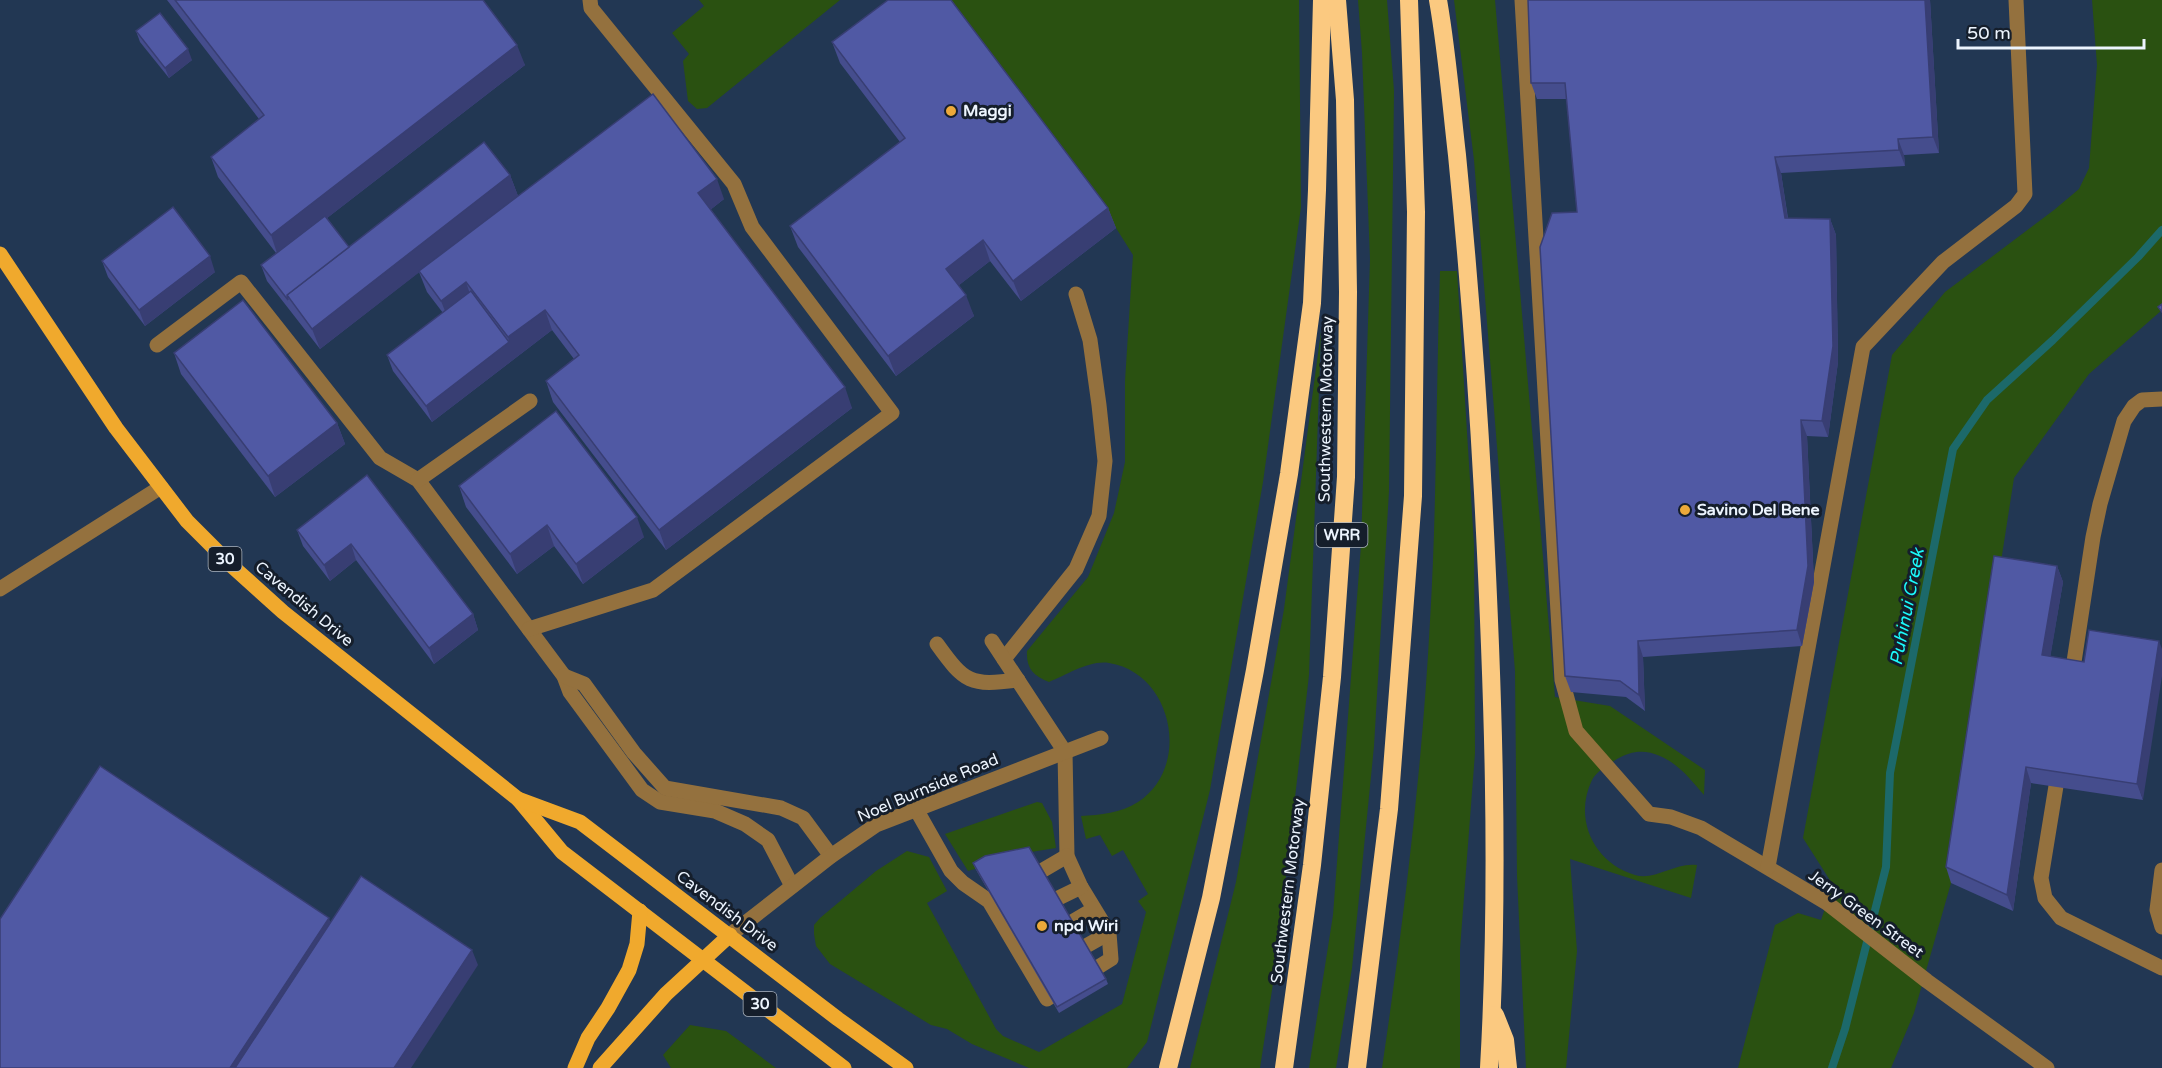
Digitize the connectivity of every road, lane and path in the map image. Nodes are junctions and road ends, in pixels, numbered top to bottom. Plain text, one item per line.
1 (590, 0) edge
2 (1322, 0) edge
3 (1337, 0) edge
4 (1409, 0) edge
5 (1438, 0) edge
6 (1522, 0) edge
7 (2016, 0) edge
8 (0, 254) edge
9 (1076, 294) dead end
10 (158, 345) dead end
11 (2162, 399) edge
12 (530, 400) dead end
13 (418, 480) junction
14 (161, 487) junction
15 (0, 589) edge
16 (529, 629) junction
17 (992, 641) dead end
18 (937, 644) dead end
19 (1004, 659) junction
20 (2072, 675) edge
21 (564, 676) junction
22 (1018, 680) junction
23 (1101, 738) dead end
24 (1065, 752) junction
25 (2056, 786) edge
26 (518, 799) junction
27 (916, 809) junction
28 (831, 856) junction
29 (1067, 856) junction
30 (1768, 867) junction
31 (2162, 870) edge
32 (792, 886) junction
33 (1081, 887) junction
34 (999, 895) junction
35 (1094, 909) junction
36 (640, 911) junction
37 (1014, 921) junction
38 (2162, 927) edge
39 (1109, 933) junction
40 (730, 935) junction
41 (1028, 947) junction
42 (702, 959) junction
43 (1061, 960) edge
44 (2162, 969) edge
45 (1492, 1007) junction
46 (1170, 1064) edge
47 (575, 1068) edge
48 (600, 1068) edge
49 (844, 1068) edge
50 (906, 1068) edge
51 (1284, 1068) edge
52 (1357, 1068) edge
53 (1489, 1068) edge
54 (1508, 1068) edge
55 (2048, 1068) edge

1 - 16 street
2 - 46 highway
3 - 51 highway, Southwestern Motorway / WRR
4 - 52 highway
5 - 45 highway
6 - 30 street, Jerry Green Street
7 - 30 street
8 - 14 main road, Cavendish Drive / 30
9 - 19 street
10 - 13 street
11 - 20 street
12 - 13 street
13 - 16 street
14 - 15 street
14 - 26 main road, Cavendish Drive / 30
16 - 21 street
17 - 19 street
18 - 22 street
19 - 22 street
21 - 28 street
21 - 32 street
22 - 24 street
23 - 24 street, Noel Burnside Road
24 - 27 street, Noel Burnside Road
24 - 29 street
25 - 44 street
26 - 36 main road, Cavendish Drive / 30
26 - 40 main road, Cavendish Drive / 30
27 - 28 street, Noel Burnside Road
27 - 34 street
28 - 32 street, Noel Burnside Road
29 - 33 street
29 - 34 street
30 - 55 street, Jerry Green Street
31 - 38 street
32 - 40 street, Noel Burnside Road
33 - 35 street
33 - 37 street
34 - 37 street
35 - 39 street
35 - 41 street
36 - 42 main road, Cavendish Drive / 30
36 - 47 main road
37 - 41 street
39 - 41 street
39 - 43 street
40 - 42 main road, Noel Burnside Road
40 - 50 main road, Cavendish Drive / 30
42 - 48 main road, Noel Burnside Road
42 - 49 main road, Cavendish Drive / 30
45 - 53 highway
45 - 54 highway

